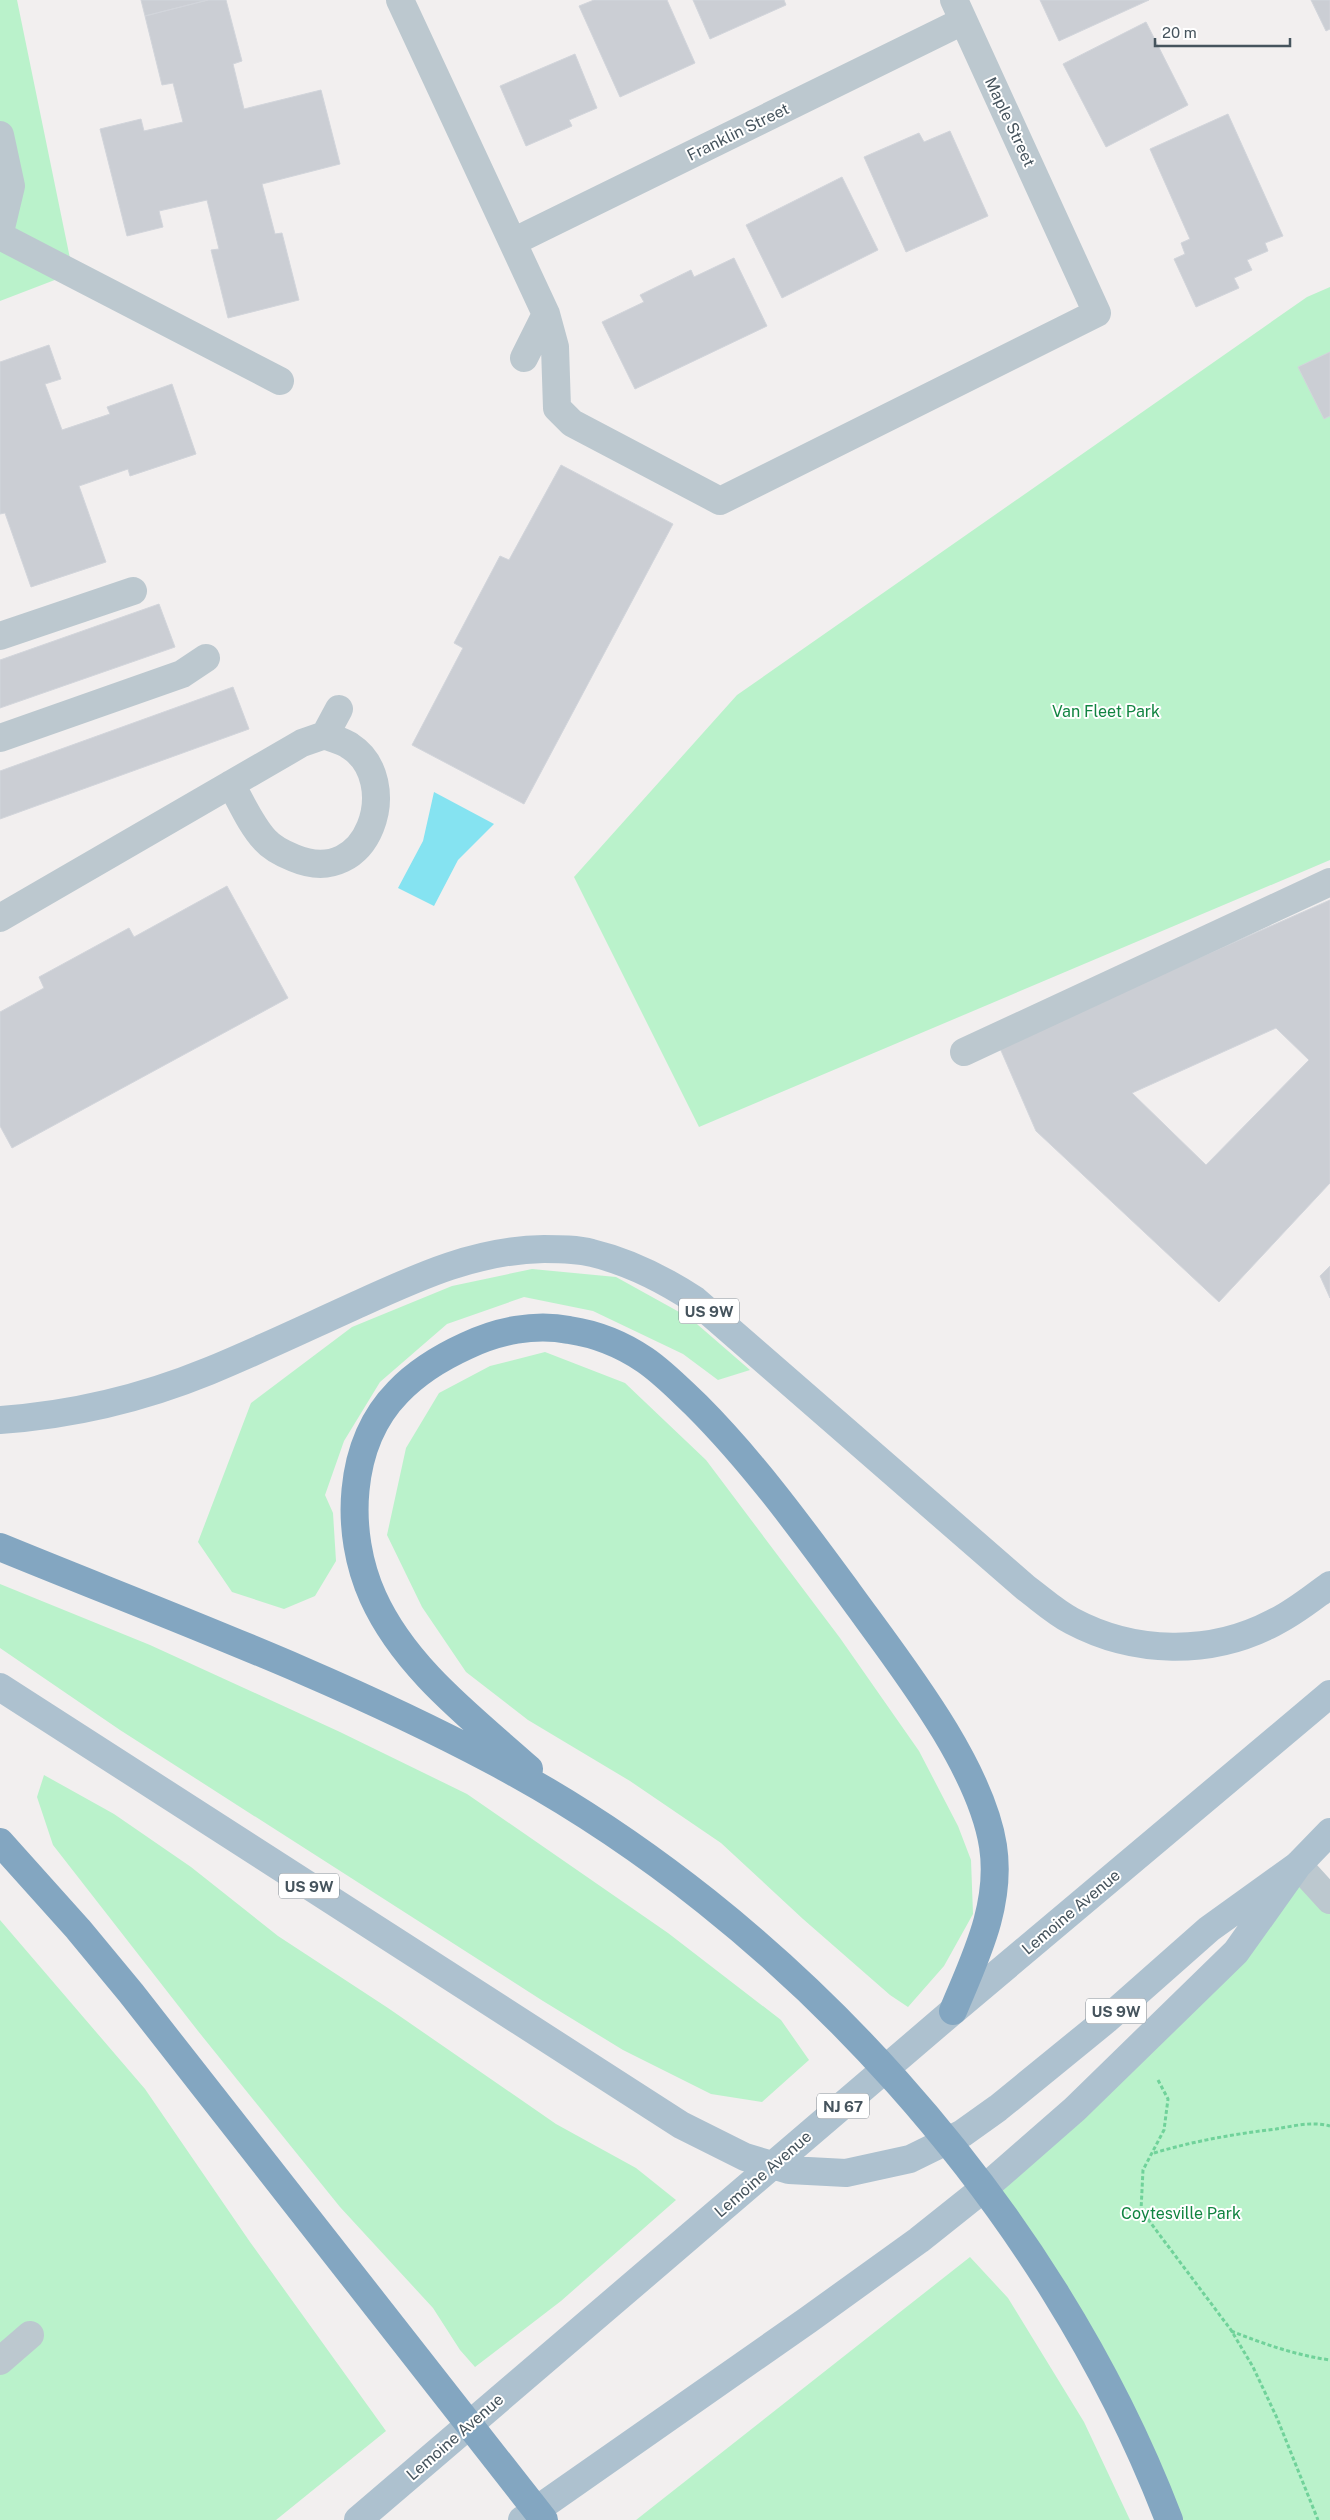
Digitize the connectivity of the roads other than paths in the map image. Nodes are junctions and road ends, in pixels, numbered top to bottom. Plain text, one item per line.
1 (400, 0) edge
2 (958, 11) edge
3 (0, 135) edge
4 (0, 232) edge
5 (0, 236) edge
6 (513, 242) junction
7 (546, 314) junction
8 (524, 358) dead end
9 (280, 381) dead end
10 (133, 591) dead end
11 (0, 636) edge
12 (206, 658) dead end
13 (339, 710) dead end
14 (325, 735) junction
15 (0, 738) edge
16 (231, 784) junction
17 (1330, 882) edge
18 (0, 918) edge
19 (964, 1052) dead end
20 (0, 1420) edge
21 (0, 1548) edge
22 (1330, 1585) edge
23 (0, 1687) edge
24 (1330, 1694) edge
25 (571, 1807) junction
26 (1330, 1832) edge
27 (0, 1842) edge
28 (1298, 1865) junction
29 (1330, 1900) edge
30 (953, 2011) junction
31 (30, 2335) dead end
32 (0, 2362) edge
33 (358, 2520) edge
34 (522, 2520) edge
35 (544, 2520) edge
36 (1169, 2520) edge

1 - 6 street
2 - 6 street, Franklin Street
2 - 7 street, Maple Street
3 - 4 street
5 - 9 street
6 - 7 street
7 - 8 street
10 - 11 street
12 - 15 street
13 - 14 street
14 - 16 street
14 - 16 street
16 - 18 street
17 - 19 street
20 - 22 main road, US 9W
21 - 25 highway
23 - 28 main road, US 9W
24 - 30 main road, Lemoine Avenue / NJ 67
25 - 30 highway
25 - 36 highway
26 - 28 main road, US 9W
27 - 35 highway
28 - 29 street
28 - 34 main road
30 - 33 main road, Lemoine Avenue / NJ 67
31 - 32 street

